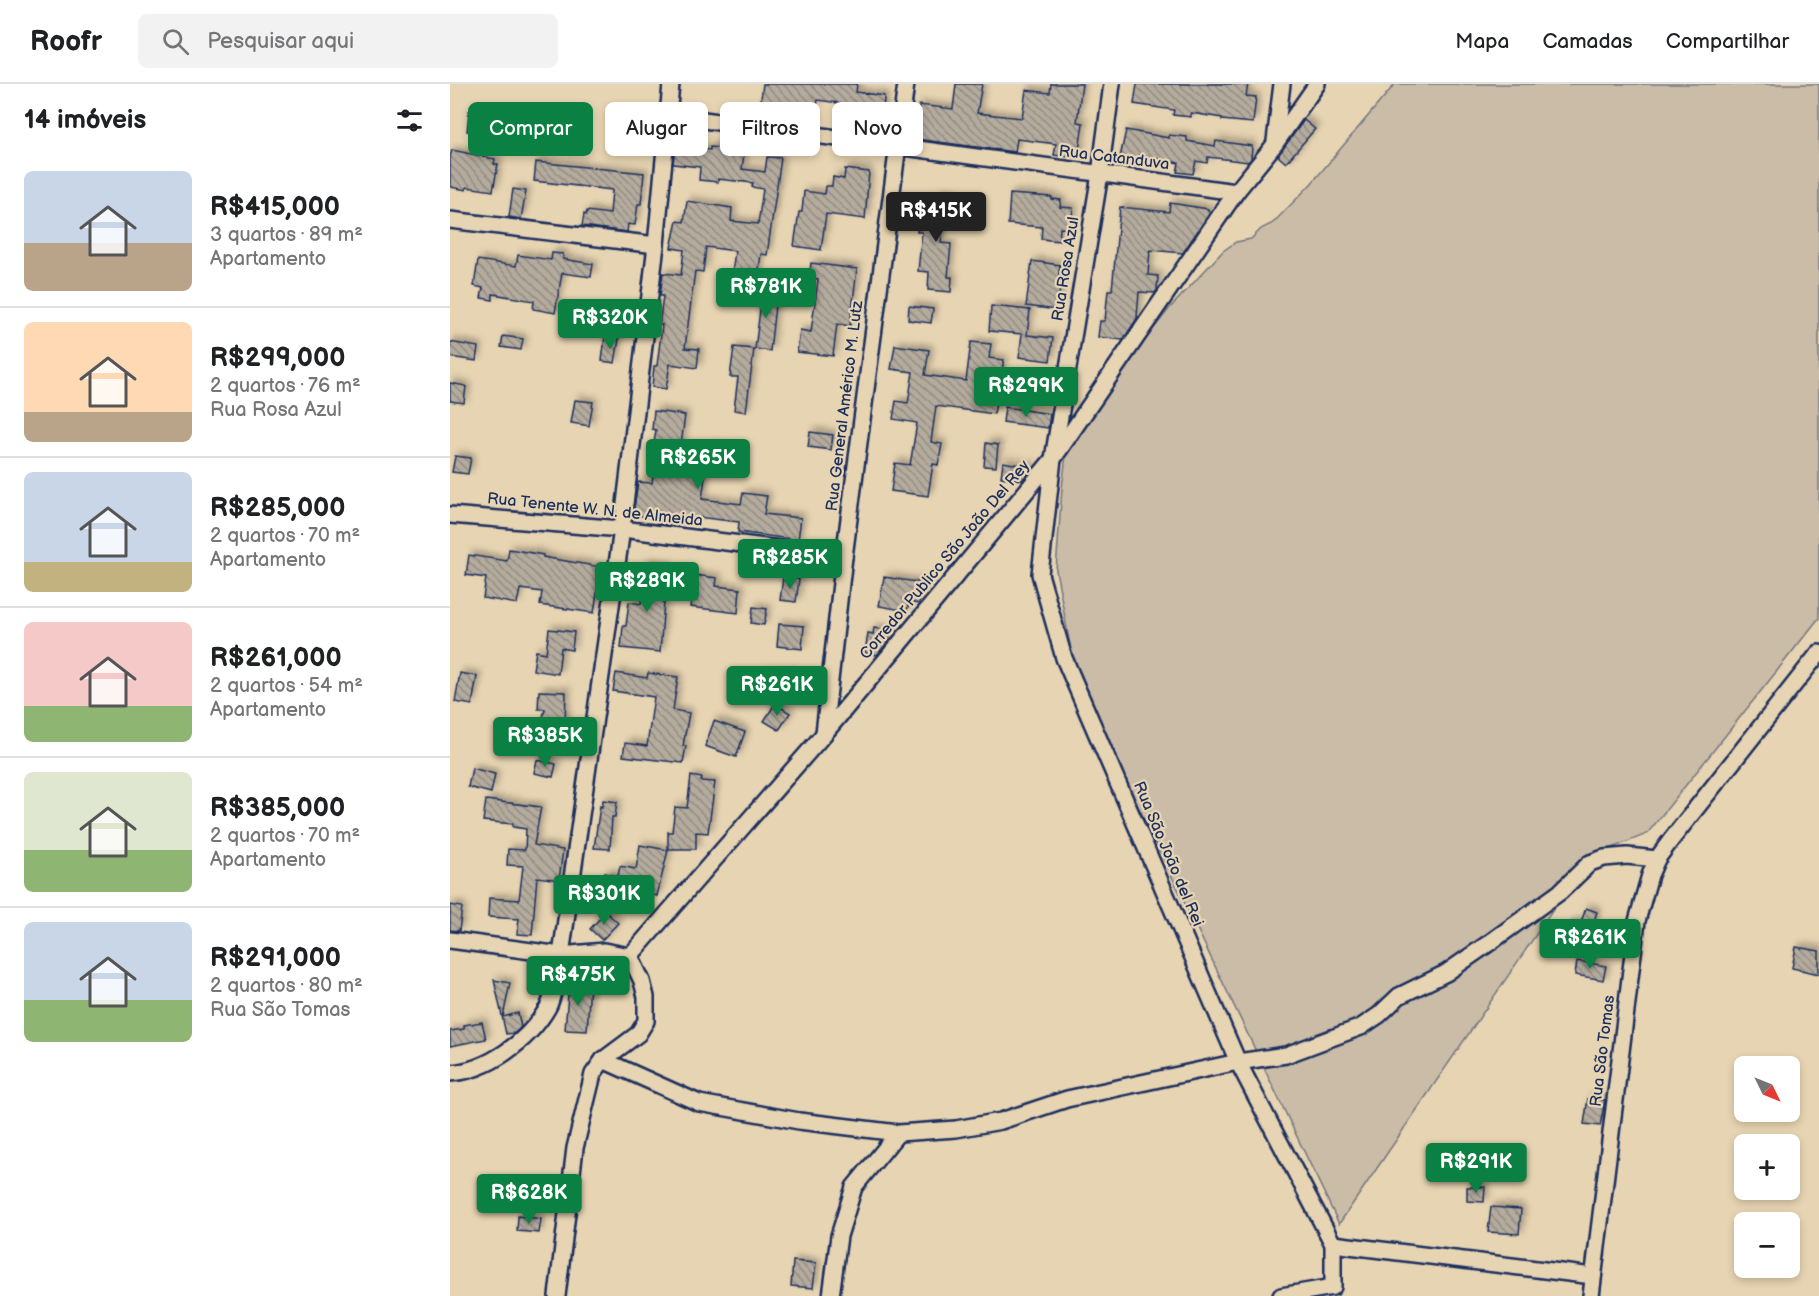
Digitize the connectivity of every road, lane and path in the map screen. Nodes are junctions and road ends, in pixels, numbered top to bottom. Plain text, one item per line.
1 (671, 84) edge
2 (906, 84) edge
3 (1112, 84) edge
4 (1282, 84) edge
5 (1317, 84) edge
6 (669, 102) edge
7 (903, 102) edge
8 (708, 122) edge
9 (832, 138) edge
10 (1275, 144) junction
11 (923, 150) edge
12 (664, 156) edge
13 (896, 156) edge
14 (1100, 174) junction
15 (1236, 192) junction
16 (450, 220) edge
17 (656, 245) junction
18 (1053, 459) junction
19 (450, 514) edge
20 (622, 528) junction
21 (844, 557) junction
22 (1819, 653) edge
23 (824, 734) junction
24 (1657, 860) junction
25 (450, 940) edge
26 (561, 955) junction
27 (630, 956) junction
28 (603, 1060) junction
29 (1238, 1062) junction
30 (450, 1073) edge
31 (898, 1133) junction
32 (1333, 1244) junction
33 (1593, 1276) junction
34 (1333, 1291) edge
35 (557, 1296) edge
36 (831, 1296) edge
37 (1281, 1296) edge
38 (1591, 1296) edge

1 - 6 street
2 - 7 street, Rua General Américo M. Lutz
3 - 14 street, Rua Rosa Azul
4 - 10 street
5 - 10 street
8 - 9 street, Rua Catanduva
10 - 15 street, Corredor Publico São João Del Rey
11 - 14 street, Rua Catanduva
12 - 17 street
13 - 21 street, Rua General Américo M. Lutz
14 - 15 street, Rua Catanduva
14 - 18 street, Rua Rosa Azul
15 - 18 street, Corredor Publico São João Del Rey
16 - 17 street
17 - 20 street
18 - 23 street, Corredor Publico São João Del Rey
18 - 29 street, Rua São João del Rei
19 - 20 street, Rua Tenente W. N. de Almeida
20 - 21 street, Rua Tenente W. N. de Almeida
20 - 26 street
21 - 23 street, Rua General Américo M. Lutz
22 - 24 street, Rua São Tomas
23 - 27 street, Corredor Publico São João Del Rey
24 - 29 street
24 - 33 street, Rua São Tomas
25 - 26 street
26 - 27 street
26 - 30 street
27 - 28 street
28 - 31 street
28 - 35 street
29 - 31 street
29 - 32 street, Rua São João del Rei
31 - 36 street
32 - 33 street
32 - 34 street
33 - 38 street, Rua São Tomas
34 - 37 street

